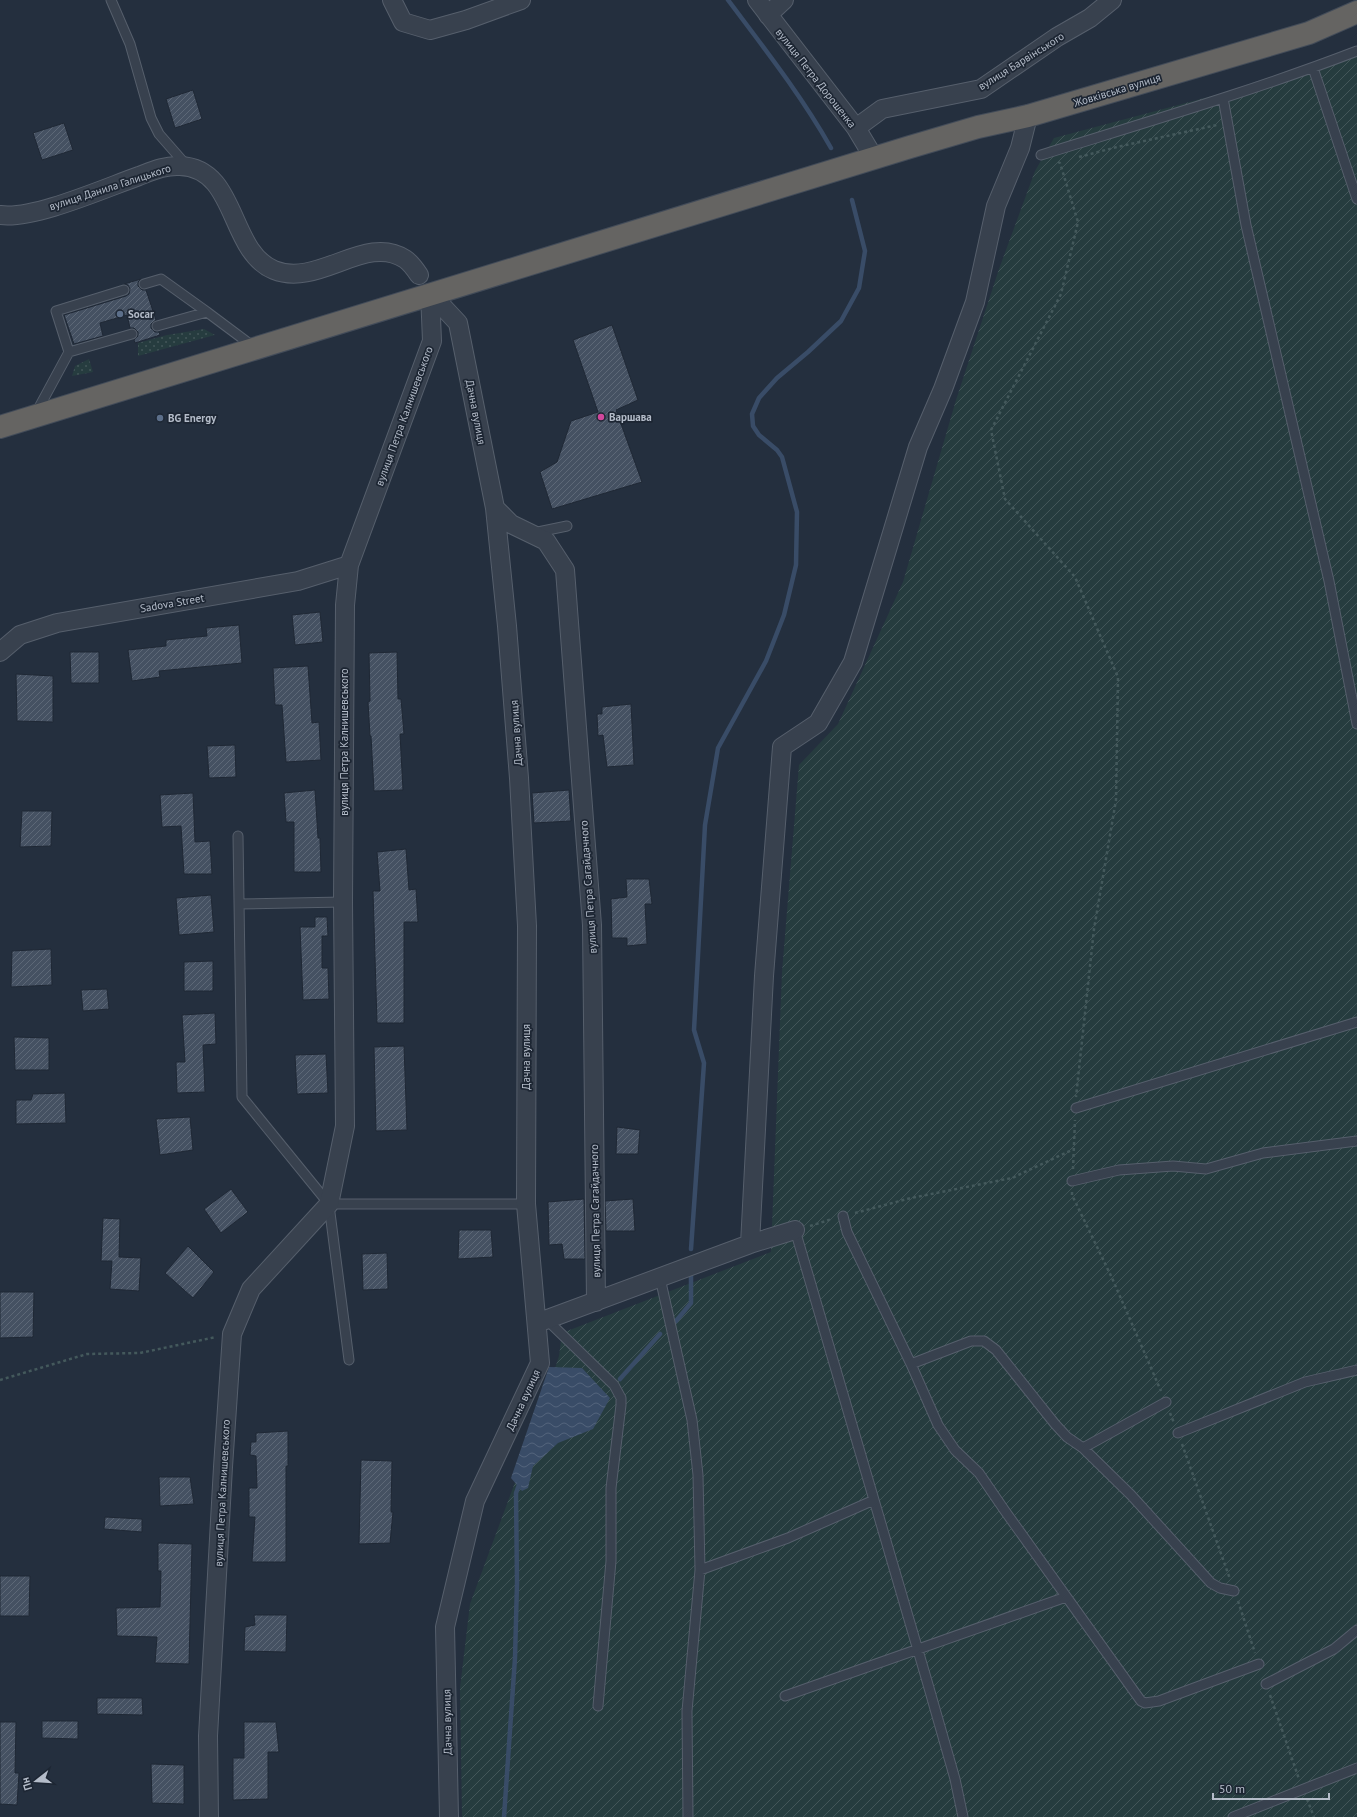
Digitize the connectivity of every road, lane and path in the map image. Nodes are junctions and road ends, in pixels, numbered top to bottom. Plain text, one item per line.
1 (111, 0) edge
2 (392, 0) edge
3 (521, 0) edge
4 (756, 0) edge
5 (784, 0) edge
6 (1112, 0) edge
7 (1357, 12) edge
8 (768, 16) junction
9 (1357, 51) edge
10 (1313, 68) junction
11 (1223, 98) junction
12 (1028, 116) junction
13 (1228, 123) junction
14 (856, 128) junction
15 (1041, 156) joint
16 (874, 158) junction
17 (1074, 159) dead end
18 (1067, 161) dead end
19 (1060, 163) junction
20 (187, 166) junction
21 (1357, 199) edge
22 (0, 215) edge
23 (144, 284) dead end
24 (425, 284) junction
25 (124, 290) dead end
26 (207, 312) junction
27 (158, 326) dead end
28 (132, 334) dead end
29 (257, 348) junction
30 (69, 352) junction
31 (34, 417) junction
32 (0, 426) edge
33 (495, 508) junction
34 (567, 526) dead end
35 (532, 534) junction
36 (349, 565) junction
37 (0, 652) edge
38 (1357, 724) edge
39 (238, 836) dead end
40 (343, 902) junction
41 (239, 904) junction
42 (1357, 1022) edge
43 (1076, 1108) junction
44 (1357, 1141) edge
45 (1074, 1149) junction
46 (1072, 1181) junction
47 (329, 1204) junction
48 (526, 1204) junction
49 (843, 1216) junction
50 (795, 1230) junction
51 (750, 1244) junction
52 (660, 1278) junction
53 (596, 1302) junction
54 (542, 1322) junction
55 (232, 1334) junction
56 (349, 1360) dead end
57 (911, 1364) junction
58 (1357, 1370) edge
59 (0, 1380) edge
60 (1166, 1402) junction
61 (1178, 1433) junction
62 (1083, 1448) junction
63 (874, 1500) junction
64 (700, 1570) junction
65 (1234, 1591) junction
66 (1066, 1597) junction
67 (1357, 1630) edge
68 (918, 1650) junction
69 (1258, 1664) joint
70 (1266, 1684) joint
71 (785, 1696) dead end
72 (598, 1706) dead end
73 (1357, 1768) edge
74 (1302, 1789) junction
75 (209, 1817) edge
76 (449, 1817) edge
77 (688, 1817) edge
78 (963, 1817) edge
79 (1233, 1817) edge
80 (1314, 1817) edge

1 - 20 lane
2 - 3 street
4 - 8 street, вулиця Петра Дорошенка
5 - 8 street
6 - 14 street, вулиця Барвінського
7 - 12 highway, Жовківська вулиця
8 - 14 street, вулиця Петра Дорошенка
9 - 10 lane
10 - 11 lane
10 - 21 lane
11 - 13 lane
11 - 15 lane
12 - 16 highway, Жовківська вулиця
12 - 51 street
13 - 17 path
13 - 38 lane
14 - 16 street, вулиця Петра Дорошенка
15 - 19 path
16 - 24 highway, Жовківська вулиця
18 - 19 path
19 - 43 path
20 - 22 street, вулиця Данила Галицького
20 - 24 street, вулиця Данила Галицького
23 - 26 lane
24 - 29 highway, Жовківська вулиця
24 - 33 street, Дачна вулиця
24 - 36 street, вулиця Петра Калнишевського
25 - 30 lane
26 - 27 lane
26 - 29 lane
28 - 30 lane
29 - 31 highway, Жовківська вулиця
30 - 31 lane
31 - 32 highway, Жовківська вулиця
33 - 35 street, вулиця Петра Сагайдачного
33 - 48 street, Дачна вулиця
34 - 35 lane
35 - 53 street, вулиця Петра Сагайдачного
36 - 37 street, Sadova Street
36 - 40 street, вулиця Петра Калнишевського
39 - 41 lane
40 - 41 lane
40 - 47 street, вулиця Петра Калнишевського
41 - 47 lane
42 - 43 lane
43 - 45 path
44 - 46 lane
45 - 46 path
45 - 49 path
46 - 60 path
47 - 48 lane
47 - 55 street, вулиця Петра Калнишевського
47 - 56 lane
48 - 54 street, Дачна вулиця
49 - 50 path
49 - 57 lane
50 - 51 street
50 - 63 lane
51 - 52 street
52 - 53 street
52 - 64 lane
53 - 54 street
54 - 72 lane
54 - 76 street, Дачна вулиця
55 - 59 path
55 - 75 street, вулиця Петра Калнишевського
57 - 62 lane
57 - 66 lane
58 - 61 lane
60 - 61 path
60 - 62 lane
61 - 65 path
62 - 65 lane
63 - 64 lane
63 - 68 lane
64 - 77 lane
65 - 69 path
66 - 68 lane
66 - 69 lane
67 - 70 lane
68 - 71 lane
68 - 78 lane
70 - 74 path
73 - 74 lane
74 - 79 lane
74 - 80 path

